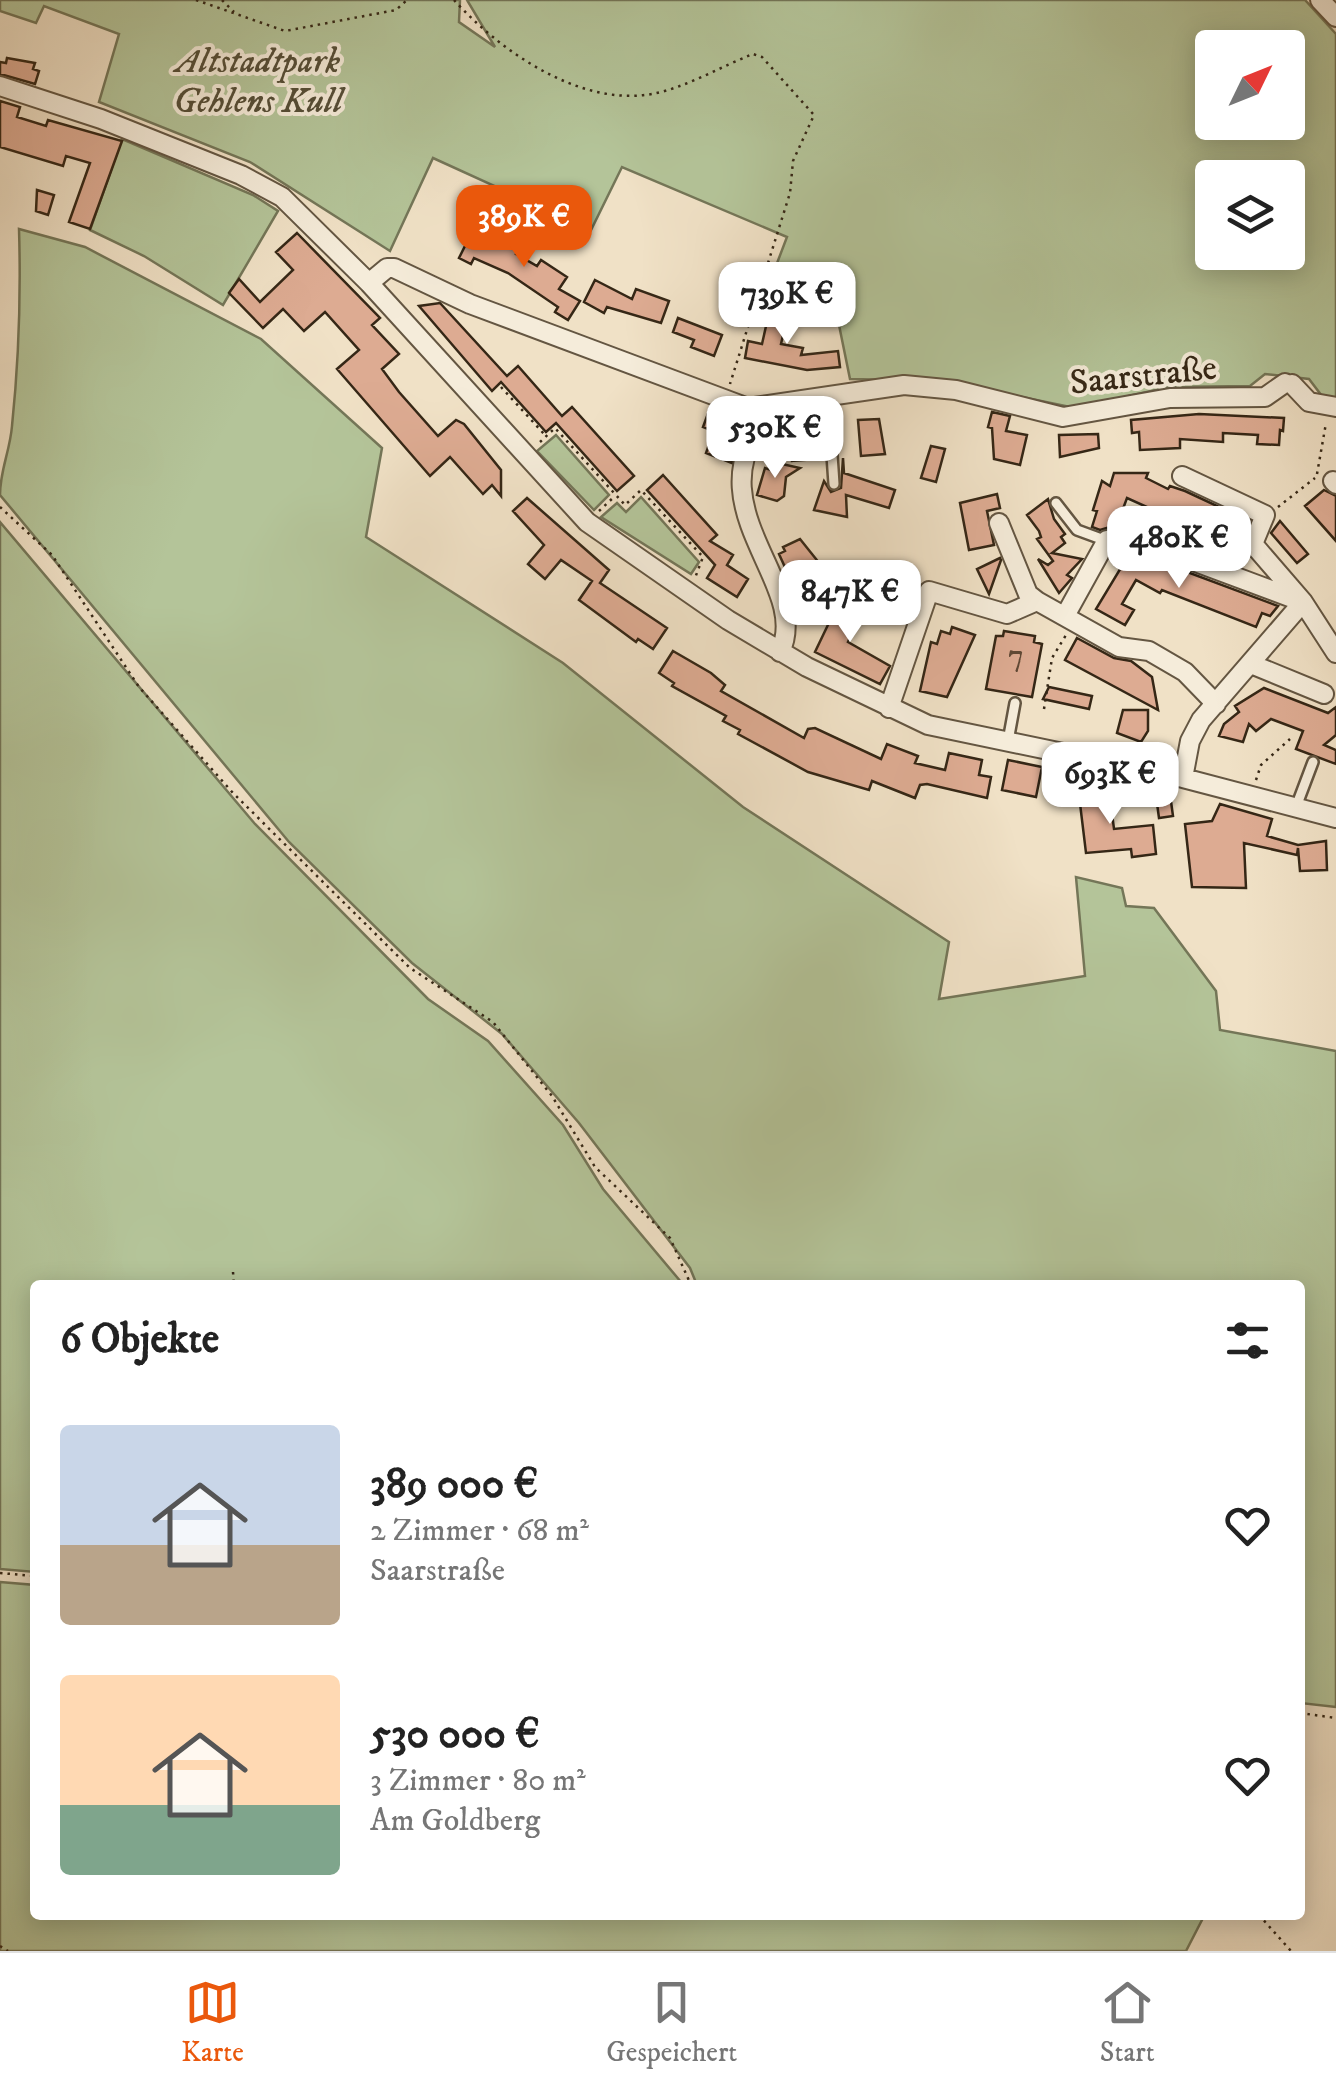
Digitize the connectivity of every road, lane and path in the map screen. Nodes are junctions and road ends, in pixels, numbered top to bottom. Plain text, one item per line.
1 (196, 0) edge
2 (222, 0) edge
3 (407, 0) edge
4 (454, 0) edge
5 (1320, 0) edge
6 (235, 13) junction
7 (1336, 17) edge
8 (0, 86) edge
9 (369, 283) junction
10 (501, 386) dead end
11 (827, 394) junction
12 (512, 398) junction
13 (726, 400) junction
14 (776, 407) junction
15 (1332, 407) edge
16 (500, 409) dead end
17 (546, 436) junction
18 (540, 442) dead end
19 (1182, 476) dead end
20 (834, 484) dead end
21 (616, 495) junction
22 (610, 501) dead end
23 (1056, 503) dead end
24 (0, 507) edge
25 (1134, 515) dead end
26 (1265, 515) junction
27 (999, 524) dead end
28 (1126, 536) junction
29 (1107, 542) junction
30 (694, 579) dead end
31 (1037, 600) junction
32 (1303, 602) junction
33 (1069, 619) junction
34 (780, 652) junction
35 (1336, 653) edge
36 (1251, 664) junction
37 (1324, 694) dead end
38 (1016, 702) dead end
39 (1216, 704) junction
40 (889, 708) junction
41 (1044, 708) dead end
42 (1290, 739) dead end
43 (1008, 744) junction
44 (1314, 762) dead end
45 (1261, 765) dead end
46 (1183, 778) junction
47 (1296, 807) junction
48 (1336, 818) edge
49 (233, 1272) dead end
50 (234, 1280) edge
51 (689, 1280) edge
52 (0, 1573) edge
53 (30, 1576) edge
54 (1305, 1714) edge
55 (1336, 1718) edge
56 (1263, 1920) edge
57 (0, 1946) edge
58 (8, 1951) edge
59 (1291, 1951) edge

1 - 6 path
2 - 6 path
3 - 6 path
4 - 13 path
5 - 7 street
8 - 9 street
9 - 13 street, Saarstraße
9 - 34 street
10 - 12 path
11 - 14 street, Saarstraße
11 - 15 street, Saarstraße
11 - 20 lane
12 - 16 path
12 - 17 path
13 - 14 street, Saarstraße
14 - 34 street
15 - 26 path
17 - 18 path
17 - 21 path
19 - 26 street
21 - 22 path
21 - 30 path
23 - 29 lane
24 - 51 path
25 - 28 lane
26 - 32 street
27 - 31 street
28 - 29 street
28 - 32 street
29 - 33 street
31 - 33 street
31 - 40 street
32 - 35 street
32 - 36 street
33 - 39 street
33 - 41 path
34 - 40 street
36 - 37 street
36 - 39 street
38 - 43 lane
39 - 46 street
40 - 43 street
42 - 45 path
43 - 46 street
44 - 47 lane
46 - 47 street
47 - 48 street
49 - 50 path
52 - 53 path
54 - 55 path
56 - 59 path
57 - 58 path

